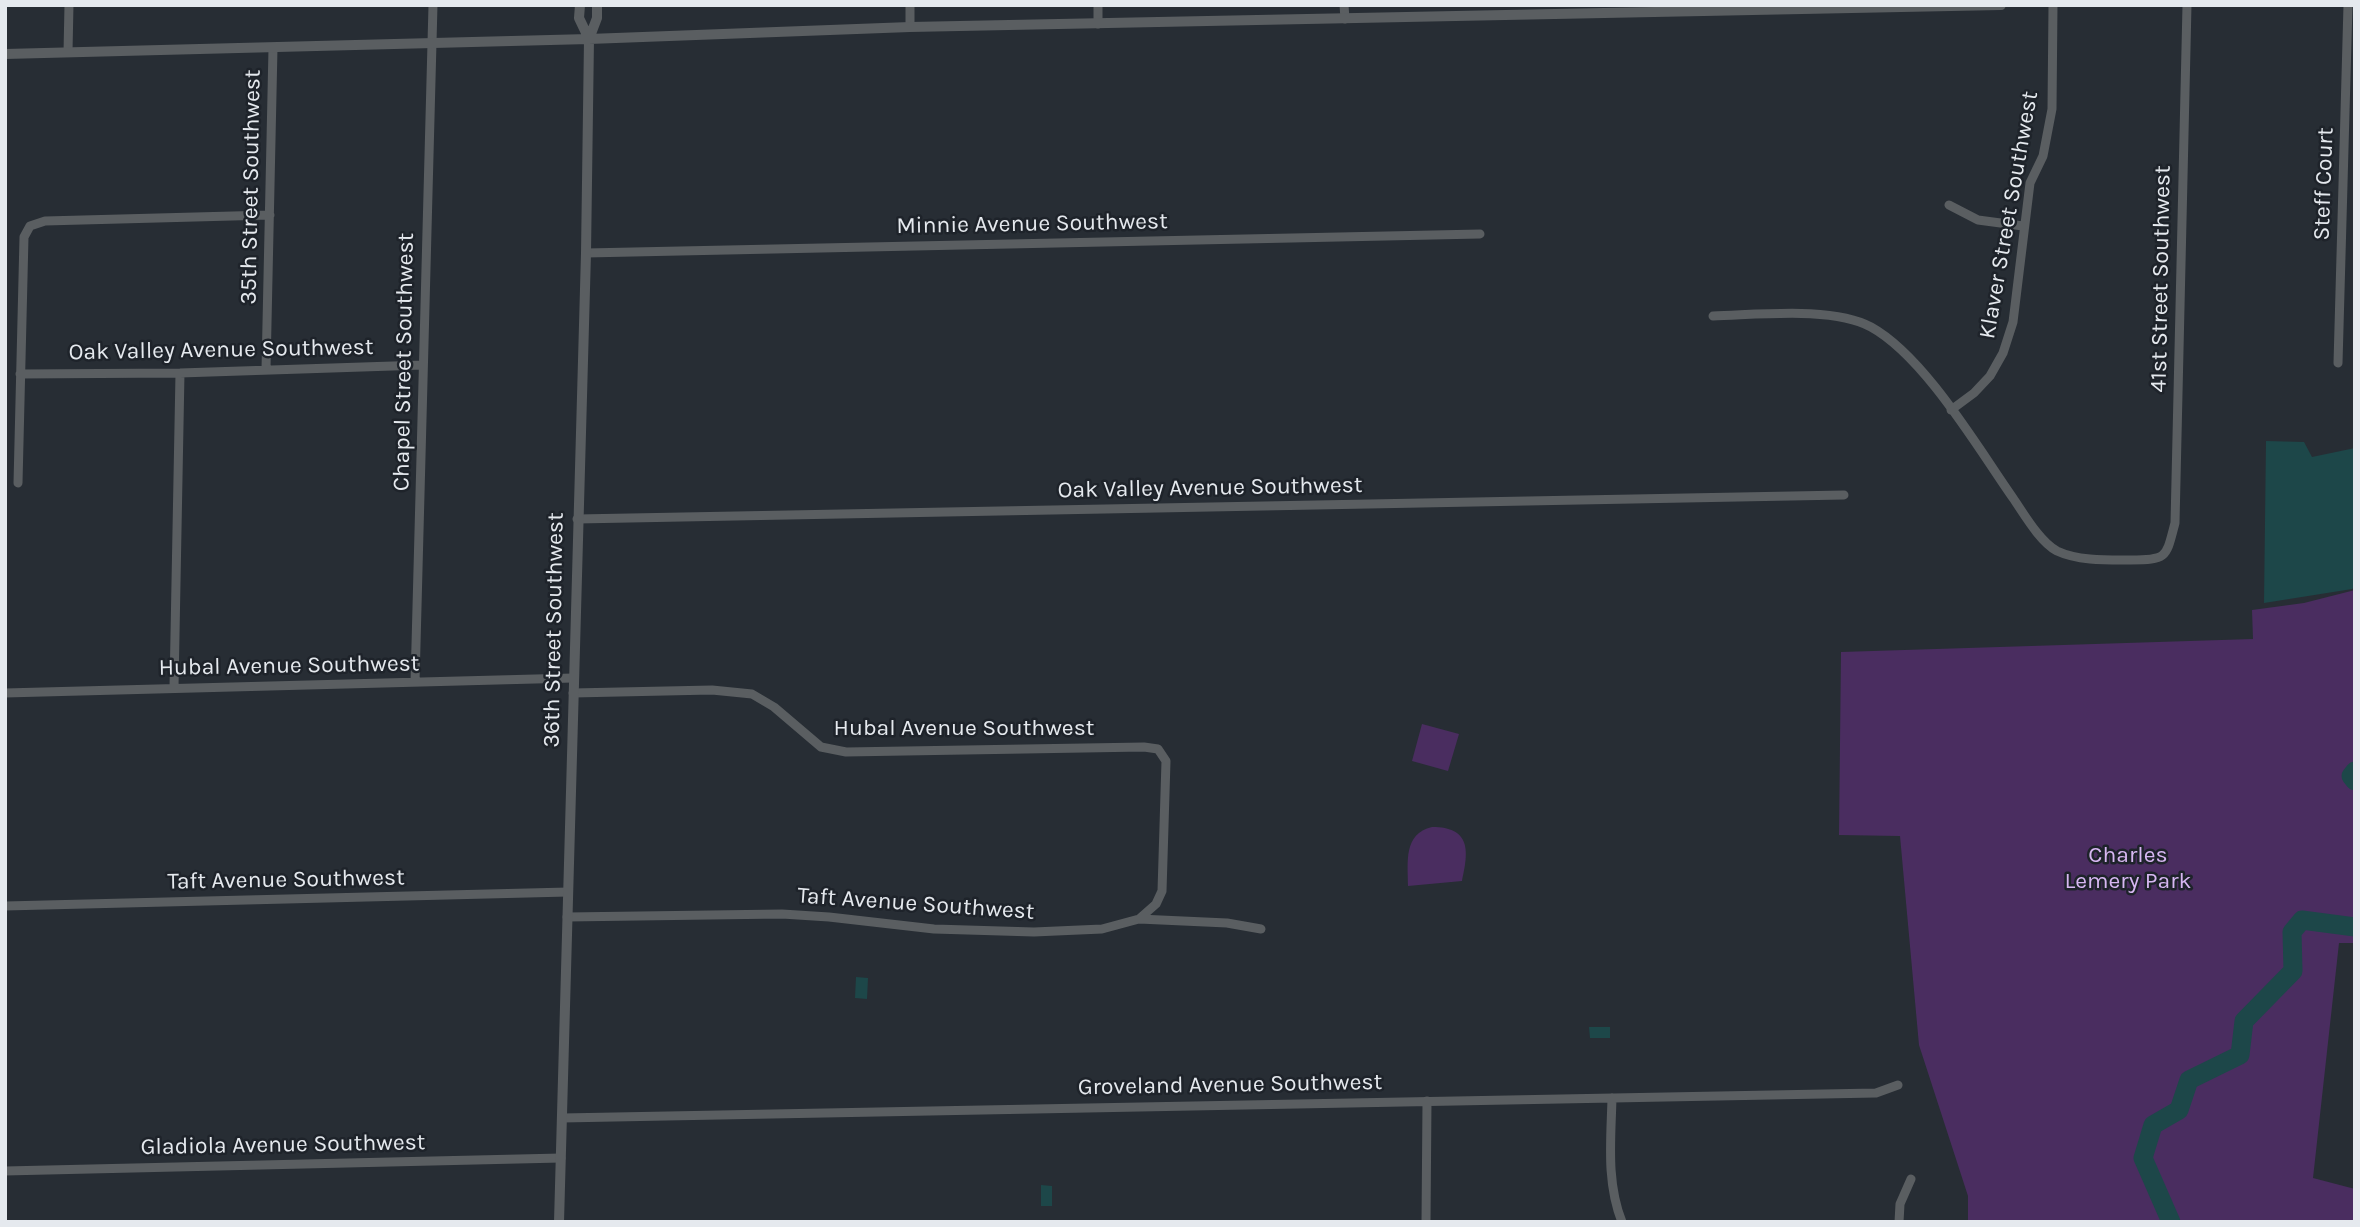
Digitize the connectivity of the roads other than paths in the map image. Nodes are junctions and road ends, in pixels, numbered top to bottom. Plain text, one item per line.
1 (69, 5) edge
2 (433, 5) edge
3 (580, 5) edge
4 (597, 5) edge
5 (910, 5) edge
6 (1098, 5) edge
7 (1344, 5) edge
8 (2001, 5) edge
9 (2053, 5) edge
10 (2187, 5) edge
11 (2348, 5) edge
12 (1869, 7) edge
13 (1708, 8) edge
14 (1345, 19) junction
15 (1098, 24) junction
16 (910, 27) junction
17 (589, 39) junction
18 (431, 42) junction
19 (273, 48) junction
20 (68, 52) junction
21 (5, 54) edge
22 (1949, 205) dead end
23 (270, 215) junction
24 (2023, 226) junction
25 (1480, 234) dead end
26 (586, 253) junction
27 (1713, 316) dead end
28 (2338, 363) dead end
29 (424, 365) junction
30 (266, 369) junction
31 (180, 373) junction
32 (20, 374) junction
33 (1951, 410) junction
34 (18, 483) dead end
35 (1844, 495) dead end
36 (578, 519) junction
37 (573, 678) junction
38 (415, 682) junction
39 (174, 687) junction
40 (5, 693) edge
41 (573, 693) junction
42 (568, 892) junction
43 (5, 906) edge
44 (567, 917) junction
45 (1139, 919) junction
46 (1261, 929) dead end
47 (1898, 1085) dead end
48 (1612, 1098) junction
49 (1427, 1101) junction
50 (562, 1118) junction
51 (561, 1158) junction
52 (5, 1171) edge
53 (1911, 1179) dead end
54 (559, 1222) edge
55 (1426, 1222) edge
56 (1622, 1222) edge
57 (1899, 1222) edge

1 - 20 street
2 - 18 street, Chapel Street Southwest
3 - 17 street, 36th Street Southwest
4 - 17 street, 36th Street Southwest
5 - 16 street
6 - 15 street
7 - 14 street
8 - 12 street
9 - 24 street, Klaver Street Southwest
10 - 33 street, 41st Street Southwest
11 - 28 street, Steff Court
12 - 13 street
13 - 14 street
14 - 15 street
15 - 16 street
16 - 17 street
17 - 18 street
17 - 26 street, 36th Street Southwest
18 - 19 street
18 - 29 street, Chapel Street Southwest
19 - 20 street
19 - 23 street, 35th Street Southwest
20 - 21 street
22 - 24 street
23 - 30 street, 35th Street Southwest
23 - 32 street
24 - 33 street, Klaver Street Southwest
25 - 26 street, Minnie Avenue Southwest
26 - 36 street, 36th Street Southwest
27 - 33 street
29 - 30 street, Oak Valley Avenue Southwest
29 - 38 street, Chapel Street Southwest
30 - 31 street, Oak Valley Avenue Southwest
31 - 32 street, Oak Valley Avenue Southwest
31 - 39 street
32 - 34 street
35 - 36 street, Oak Valley Avenue Southwest
36 - 37 street, 36th Street Southwest
37 - 38 street, Hubal Avenue Southwest
37 - 41 street, 36th Street Southwest
38 - 39 street, Hubal Avenue Southwest
39 - 40 street, Hubal Avenue Southwest
41 - 42 street, 36th Street Southwest
41 - 45 street, Hubal Avenue Southwest
42 - 43 street, Taft Avenue Southwest
42 - 44 street, 36th Street Southwest
44 - 45 street, Taft Avenue Southwest
44 - 50 street, 36th Street Southwest
45 - 46 street, Taft Avenue Southwest
47 - 48 street, Groveland Avenue Southwest
48 - 49 street, Groveland Avenue Southwest
48 - 56 street
49 - 50 street, Groveland Avenue Southwest
49 - 55 street
50 - 51 street, 36th Street Southwest
51 - 52 street, Gladiola Avenue Southwest
51 - 54 street, 36th Street Southwest
53 - 57 street

